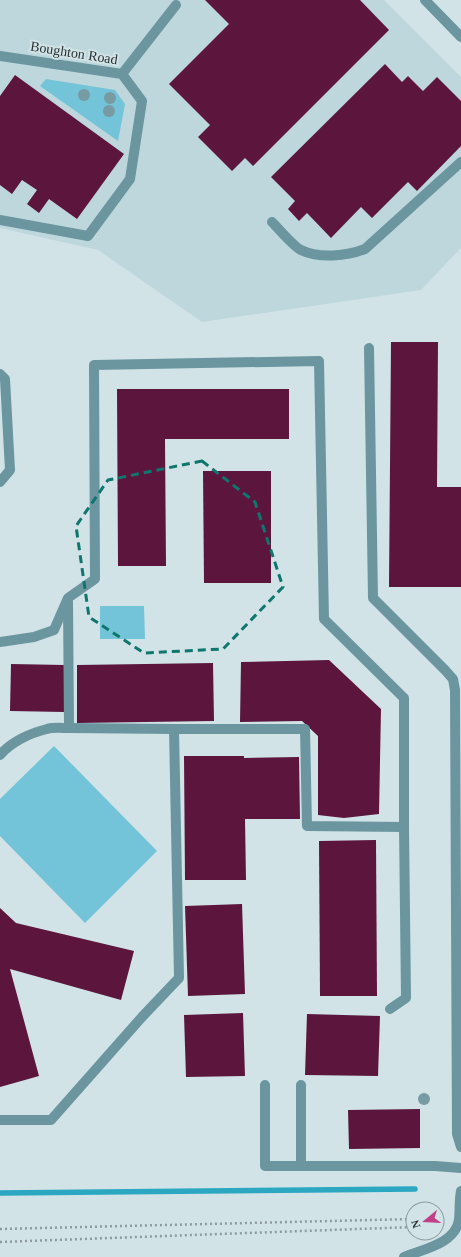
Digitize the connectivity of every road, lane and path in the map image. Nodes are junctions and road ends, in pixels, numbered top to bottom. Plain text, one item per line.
1 (425, 0) edge
2 (176, 5) dead end
3 (461, 37) edge
4 (0, 56) edge
5 (122, 74) junction
6 (461, 162) edge
7 (0, 220) edge
8 (272, 222) dead end
9 (369, 348) dead end
10 (0, 374) edge
11 (0, 482) edge
12 (68, 598) junction
13 (0, 642) edge
14 (69, 728) junction
15 (174, 729) junction
16 (0, 754) edge
17 (404, 827) junction
18 (458, 915) edge
19 (390, 1009) dead end
20 (301, 1084) dead end
21 (265, 1085) dead end
22 (459, 1110) edge
23 (0, 1120) edge
24 (461, 1147) edge
25 (301, 1166) junction
26 (461, 1168) edge
27 (461, 1191) edge
28 (405, 1219) edge
29 (405, 1228) edge
30 (0, 1229) edge
31 (0, 1242) edge
32 (404, 1257) edge

1 - 3 street
2 - 5 street
4 - 5 street, Boughton Road
5 - 7 street, Boughton Road
6 - 8 street
9 - 18 street
10 - 11 street
12 - 13 street
12 - 14 street
12 - 17 street
14 - 15 street
14 - 16 street
15 - 17 street
15 - 23 street
17 - 19 street
18 - 22 street
20 - 25 street
21 - 25 street
22 - 24 street
25 - 26 street
27 - 32 street
28 - 30 path
29 - 31 path

